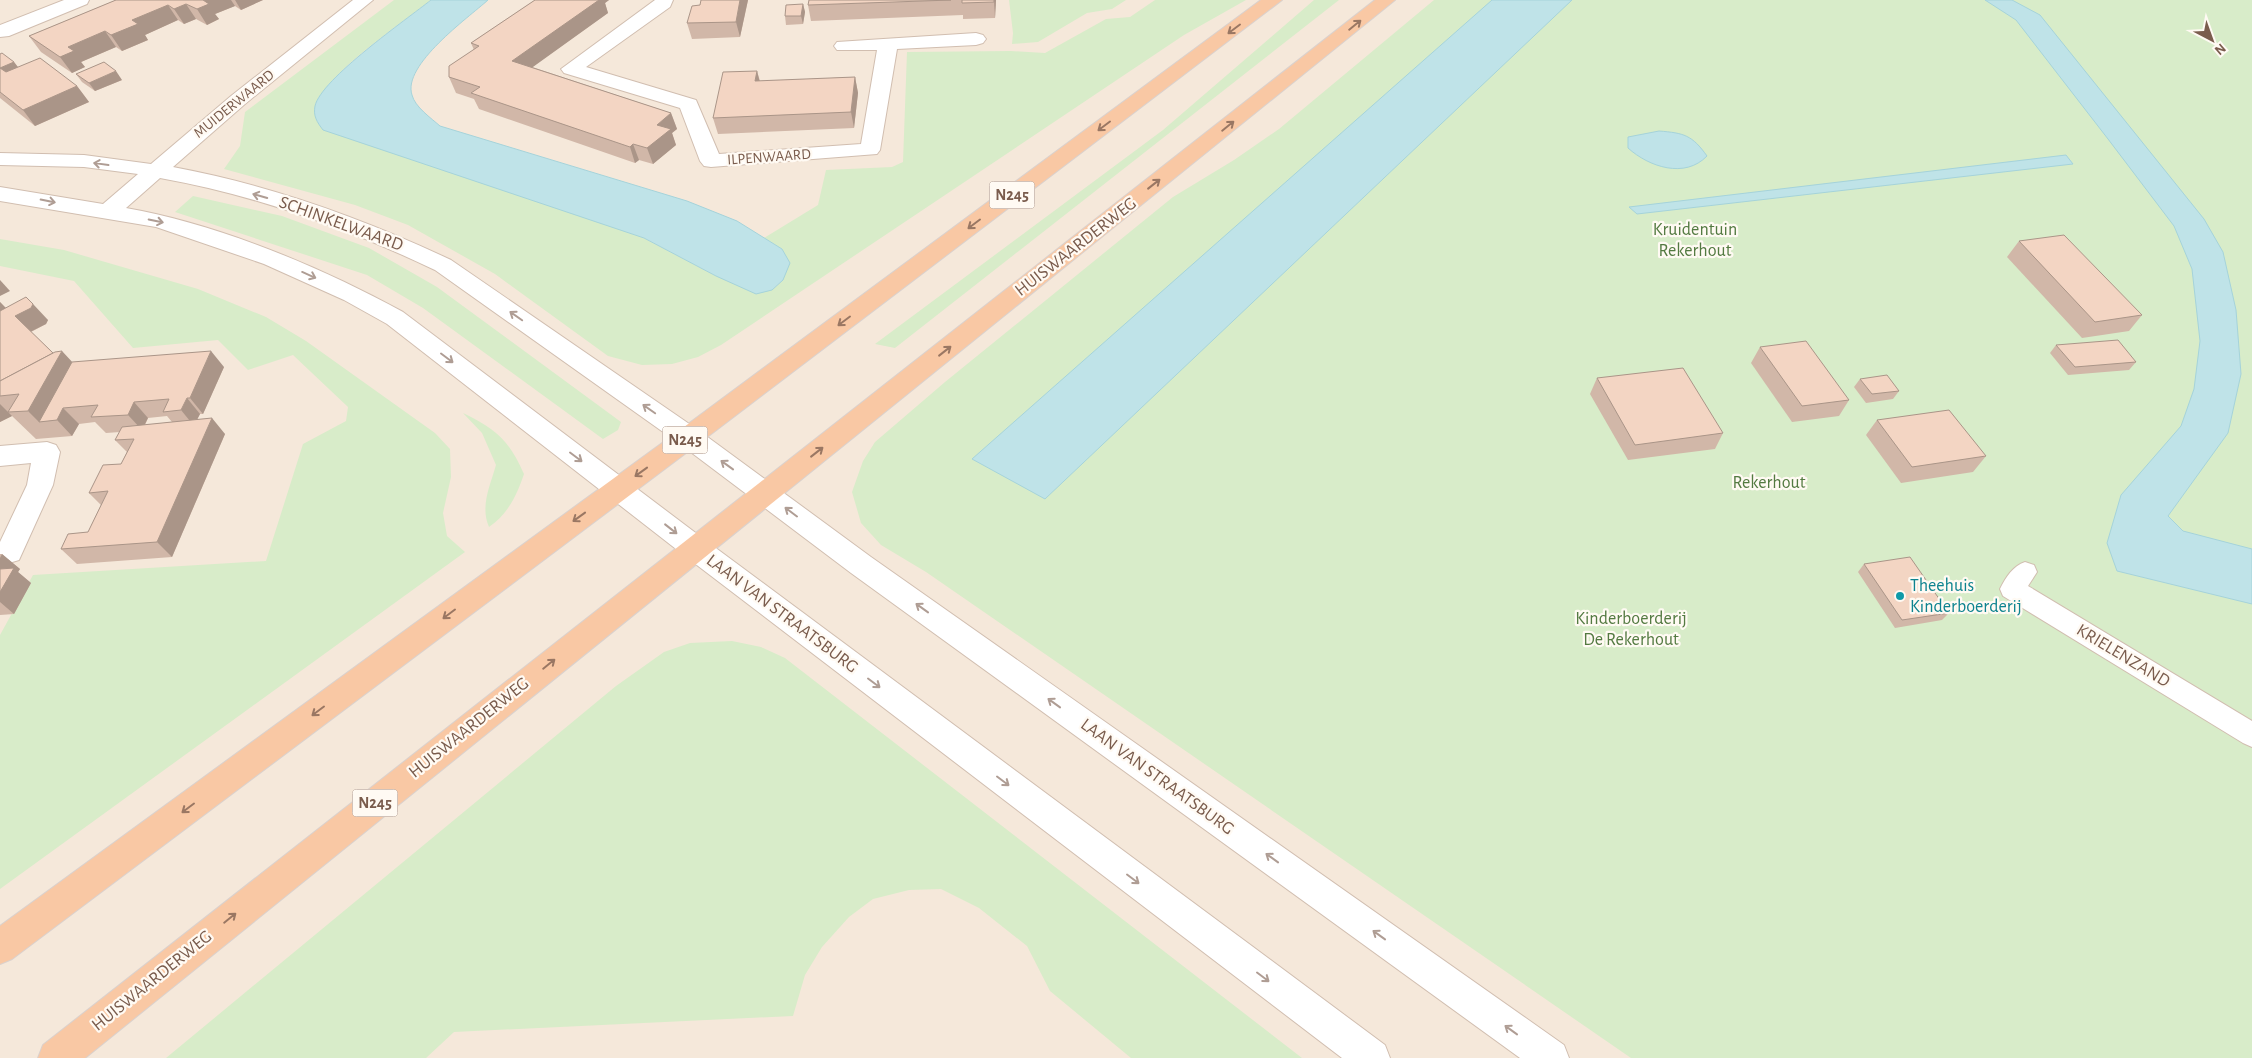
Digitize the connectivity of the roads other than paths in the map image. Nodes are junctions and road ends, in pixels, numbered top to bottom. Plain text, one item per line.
1 (80, 0) edge
2 (364, 0) edge
3 (664, 0) edge
4 (1273, 0) edge
5 (1386, 0) edge
6 (0, 31) edge
7 (976, 39) dead end
8 (888, 44) junction
9 (844, 46) dead end
10 (0, 159) edge
11 (154, 171) junction
12 (0, 194) edge
13 (108, 212) junction
14 (690, 437) junction
15 (0, 456) edge
16 (619, 489) junction
17 (765, 493) junction
18 (695, 548) junction
19 (9, 552) dead end
20 (2025, 572) dead end
21 (2252, 735) edge
22 (0, 947) edge
23 (56, 1058) edge
24 (1372, 1058) edge
25 (1551, 1058) edge

1 - 6 street
2 - 11 street, MUIDERWAARD
3 - 8 street, ILPENWAARD
4 -> 14 highway, N245
17 -> 5 highway, HUISWAARDERWEG / N245
7 - 8 street
8 - 9 street
11 -> 10 street, SCHINKELWAARD
11 - 13 street, MUIDERWAARD
14 -> 11 street, SCHINKELWAARD
12 -> 13 street
13 -> 16 street
14 -> 16 highway, N245
17 -> 14 street
15 - 19 street
16 -> 18 street
16 -> 22 highway, N245
17 - 18 highway, HUISWAARDERWEG / N245
25 -> 17 street, LAAN VAN STRAATSBURG
23 -> 18 highway, HUISWAARDERWEG / N245
18 -> 24 street, LAAN VAN STRAATSBURG
20 - 21 lane, KRIELENZAND

